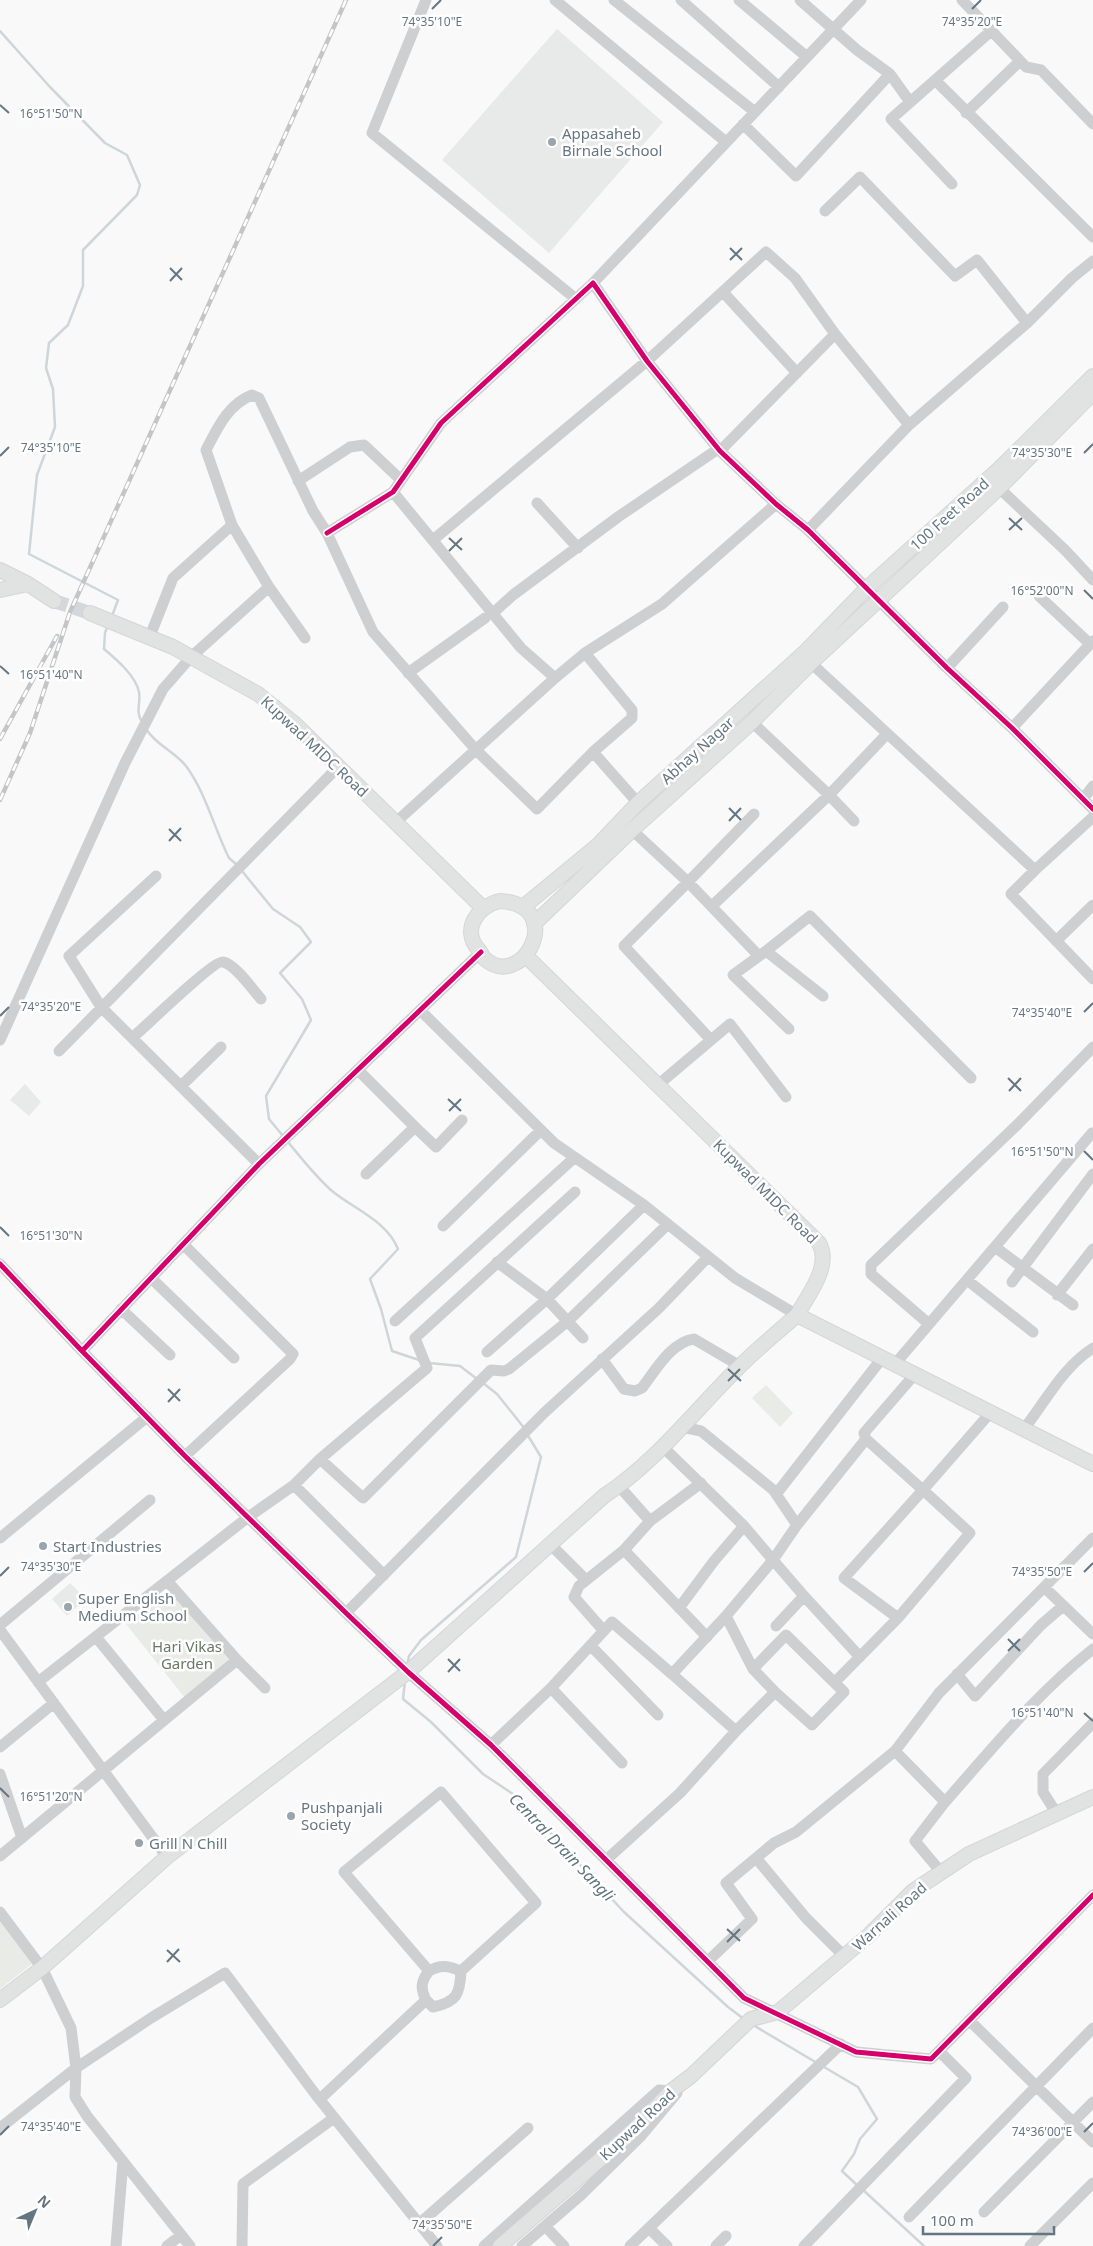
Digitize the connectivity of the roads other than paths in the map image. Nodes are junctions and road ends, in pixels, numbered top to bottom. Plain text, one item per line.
1 (426, 0) edge
2 (555, 0) edge
3 (614, 0) edge
4 (681, 0) edge
5 (739, 0) edge
6 (800, 0) edge
7 (861, 0) edge
8 (962, 0) edge
9 (833, 29) junction
10 (991, 31) junction
11 (807, 57) junction
12 (1020, 61) junction
13 (890, 74) junction
14 (935, 80) junction
15 (779, 87) junction
16 (910, 102) junction
17 (755, 112) junction
18 (966, 113) junction
19 (743, 124) junction
20 (1093, 124) edge
21 (726, 142) junction
22 (952, 184) dead end
23 (825, 211) dead end
24 (1093, 237) edge
25 (1093, 261) edge
26 (593, 282) junction
27 (723, 292) junction
28 (576, 299) junction
29 (1028, 323) junction
30 (835, 334) junction
31 (647, 361) junction
32 (797, 373) junction
33 (1093, 376) edge
34 (1092, 395) edge
35 (909, 425) junction
36 (719, 450) junction
37 (401, 480) junction
38 (298, 481) junction
39 (999, 488) junction
40 (393, 492) junction
41 (537, 503) dead end
42 (776, 504) junction
43 (232, 525) junction
44 (808, 530) junction
45 (327, 533) junction
46 (434, 540) junction
47 (578, 548) junction
48 (0, 570) edge
49 (1093, 580) edge
50 (28, 584) junction
51 (269, 587) junction
52 (867, 588) junction
53 (0, 590) edge
54 (1039, 596) dead end
55 (54, 600) tunnel mouth
56 (880, 600) junction
57 (1003, 607) dead end
58 (90, 613) tunnel mouth
59 (489, 616) junction
60 (150, 636) junction
61 (305, 638) dead end
62 (1091, 643) edge
63 (585, 653) junction
64 (191, 657) junction
65 (811, 663) junction
66 (947, 668) junction
67 (408, 673) junction
68 (555, 678) junction
69 (752, 722) junction
70 (1012, 728) junction
71 (885, 736) dead end
72 (476, 750) junction
73 (593, 752) junction
74 (339, 766) junction
75 (1093, 786) edge
76 (829, 794) junction
77 (1083, 799) junction
78 (638, 803) junction
79 (1093, 809) edge
80 (754, 814) dead end
81 (1093, 817) edge
82 (854, 821) dead end
83 (396, 822) junction
84 (632, 830) junction
85 (1035, 870) junction
86 (156, 876) dead end
87 (688, 882) junction
88 (1093, 905) edge
89 (712, 906) junction
90 (523, 907) junction
91 (483, 908) junction
92 (534, 924) junction
93 (1056, 941) junction
94 (481, 952) junction
95 (763, 953) junction
96 (526, 956) junction
97 (1093, 979) edge
98 (823, 996) dead end
99 (261, 999) dead end
100 (102, 1007) junction
101 (420, 1010) junction
102 (788, 1029) dead end
103 (132, 1038) junction
104 (0, 1040) edge
105 (711, 1040) junction
106 (222, 1047) dead end
107 (1093, 1047) edge
108 (59, 1051) dead end
109 (359, 1071) junction
110 (971, 1078) dead end
111 (659, 1084) junction
112 (181, 1086) junction
113 (786, 1097) dead end
114 (462, 1120) dead end
115 (415, 1128) junction
116 (541, 1130) junction
117 (1092, 1134) edge
118 (574, 1158) junction
119 (259, 1164) junction
120 (366, 1174) dead end
121 (1093, 1174) edge
122 (575, 1192) dead end
123 (644, 1205) junction
124 (668, 1224) junction
125 (443, 1226) dead end
126 (184, 1244) junction
127 (995, 1247) junction
128 (1093, 1249) edge
129 (708, 1257) junction
130 (497, 1262) junction
131 (0, 1264) edge
132 (1023, 1268) junction
133 (151, 1278) junction
134 (967, 1280) junction
135 (1012, 1282) dead end
136 (1057, 1295) junction
137 (546, 1299) junction
138 (1073, 1305) dead end
139 (122, 1309) junction
140 (797, 1315) junction
141 (396, 1321) dead end
142 (568, 1321) junction
143 (930, 1324) junction
144 (1033, 1332) dead end
145 (584, 1338) dead end
146 (1093, 1348) edge
147 (82, 1351) junction
148 (487, 1352) dead end
149 (170, 1355) dead end
150 (883, 1357) junction
151 (234, 1358) dead end
152 (602, 1359) junction
153 (895, 1364) junction
154 (740, 1366) junction
155 (915, 1374) junction
156 (991, 1412) junction
157 (147, 1417) junction
158 (682, 1427) junction
159 (1024, 1429) junction
160 (866, 1439) junction
161 (663, 1447) junction
162 (185, 1456) junction
163 (320, 1459) junction
164 (1093, 1464) edge
165 (701, 1483) junction
166 (294, 1485) junction
167 (619, 1486) junction
168 (923, 1490) junction
169 (774, 1491) junction
170 (150, 1500) dead end
171 (247, 1518) junction
172 (650, 1522) junction
173 (797, 1525) junction
174 (744, 1526) junction
175 (0, 1538) edge
176 (1093, 1538) edge
177 (550, 1544) junction
178 (624, 1550) junction
179 (773, 1560) junction
180 (384, 1575) junction
181 (586, 1580) junction
182 (168, 1582) junction
183 (1044, 1587) junction
184 (804, 1596) junction
185 (1063, 1606) junction
186 (679, 1608) junction
187 (346, 1613) junction
188 (726, 1616) junction
189 (898, 1618) junction
190 (0, 1625) edge
191 (776, 1626) dead end
192 (0, 1630) edge
193 (603, 1630) junction
194 (1093, 1634) edge
195 (96, 1637) junction
196 (707, 1637) junction
197 (591, 1646) junction
198 (1093, 1649) edge
199 (860, 1657) junction
200 (237, 1660) junction
201 (753, 1669) junction
202 (408, 1672) junction
203 (672, 1674) junction
204 (957, 1674) junction
205 (38, 1682) junction
206 (835, 1682) junction
207 (265, 1688) dead end
208 (551, 1688) junction
209 (776, 1692) junction
210 (54, 1703) junction
211 (658, 1715) dead end
212 (164, 1720) junction
213 (1093, 1723) edge
214 (736, 1731) junction
215 (491, 1745) junction
216 (0, 1747) edge
217 (895, 1751) junction
218 (622, 1763) dead end
219 (103, 1770) junction
220 (0, 1774) edge
221 (1093, 1797) edge
222 (945, 1802) junction
223 (1057, 1814) junction
224 (22, 1838) junction
225 (0, 1856) edge
226 (167, 1857) junction
227 (756, 1858) junction
228 (606, 1860) junction
229 (941, 1872) junction
230 (1093, 1895) edge
231 (0, 1912) edge
232 (844, 1956) junction
233 (708, 1961) junction
234 (42, 1968) junction
235 (429, 1971) junction
236 (461, 1971) junction
237 (2, 1998) edge
238 (426, 2000) junction
239 (778, 2012) junction
240 (969, 2020) junction
241 (1093, 2028) edge
242 (840, 2044) junction
243 (939, 2051) junction
244 (76, 2068) junction
245 (691, 2076) junction
246 (1036, 2086) junction
247 (672, 2091) junction
248 (320, 2099) junction
249 (1093, 2102) edge
250 (334, 2118) junction
251 (1072, 2122) junction
252 (0, 2128) edge
253 (528, 2128) dead end
254 (1093, 2142) edge
255 (123, 2161) junction
256 (1093, 2183) edge
257 (984, 2212) dead end
258 (909, 2216) dead end
259 (419, 2224) junction
260 (545, 2226) junction
261 (649, 2228) junction
262 (181, 2235) junction
263 (726, 2236) dead end
264 (116, 2246) edge
265 (167, 2246) edge
266 (190, 2246) edge
267 (242, 2246) edge
268 (437, 2246) edge
269 (484, 2246) edge
270 (500, 2246) edge
271 (522, 2246) edge
272 (564, 2246) edge
273 (630, 2246) edge
274 (667, 2246) edge
275 (716, 2246) edge
276 (804, 2246) edge
277 (1030, 2246) edge

1 - 28 street
2 - 21 street
3 - 17 street
4 - 15 street
5 - 11 street
6 - 9 street
7 - 9 street
8 - 10 street
9 - 11 street
9 - 13 street
10 - 12 street
10 - 14 street
11 - 15 street
12 - 18 street
12 - 20 street
13 - 16 street
13 - 19 street
14 - 16 street
14 - 18 street
15 - 17 street
16 - 22 street
17 - 19 street
18 - 24 street
19 - 21 street
21 - 26 street
23 - 29 street
25 - 29 street
26 - 28 street
26 - 31 street
27 - 30 street
27 - 31 street
27 - 32 street
28 - 37 street
29 - 35 street
30 - 32 street
30 - 35 street
31 - 36 street
31 - 46 street
32 - 36 street
33 - 52 main road, 100 Feet Road
34 - 39 main road
35 - 44 street
36 - 42 street
36 - 47 street
37 - 38 street
37 - 40 street
38 - 43 street
38 - 45 street
39 - 49 street
39 - 56 main road
40 - 45 street
40 - 46 street
41 - 47 street
42 - 44 street
42 - 63 street
43 - 51 street
43 - 60 street
44 - 52 street
45 - 67 street
46 - 59 street
47 - 59 street
48 - 50 main road
50 - 53 main road
50 - 55 main road
51 - 61 street
51 - 64 street
52 - 56 street
52 - 78 main road, Abhay Nagar
54 - 62 street
56 - 65 main road
56 - 66 street
57 - 66 street
58 - 60 main road, Kupwad MIDC Road
59 - 67 street
59 - 68 street
60 - 64 main road, Kupwad MIDC Road
62 - 70 street
63 - 68 street
63 - 73 street
64 - 74 main road, Kupwad MIDC Road
64 - 104 street
65 - 69 main road
65 - 85 street
66 - 70 street
67 - 72 street
68 - 72 street
69 - 76 street
69 - 84 main road
70 - 77 street
71 - 76 street
72 - 73 street
72 - 83 street
73 - 78 street
74 - 83 main road, Kupwad MIDC Road
74 - 100 street
75 - 77 street
76 - 82 street
76 - 89 street
77 - 79 street
78 - 90 main road, Abhay Nagar
80 - 87 street
81 - 85 street
83 - 91 main road, Kupwad MIDC Road
84 - 87 street
84 - 92 main road
85 - 93 street
86 - 100 street
87 - 89 street
87 - 105 street
88 - 93 street
89 - 95 street
90 - 91 main road
90 - 92 main road
91 - 94 main road
92 - 96 main road
93 - 97 street
94 - 96 main road
94 - 101 street
95 - 98 street
95 - 102 street
95 - 110 street
96 - 111 main road, Kupwad MIDC Road
99 - 103 street
100 - 103 street
100 - 108 street
101 - 109 street
101 - 116 street
103 - 112 street
105 - 111 street
105 - 113 street
106 - 112 street
107 - 143 street
109 - 115 street
109 - 119 street
111 - 140 main road, Kupwad MIDC Road
112 - 119 street
114 - 115 street
115 - 120 street
116 - 118 street
116 - 125 street
117 - 127 street
118 - 123 street
118 - 141 street
119 - 126 street
121 - 132 street
122 - 130 street
123 - 124 street
123 - 137 street
124 - 129 street
124 - 142 street
126 - 133 street
126 - 162 street
127 - 132 street
127 - 134 street
128 - 136 street
129 - 140 street
129 - 152 street
130 - 137 street
130 - 163 street
131 - 147 street
132 - 135 street
132 - 136 street
133 - 139 street
133 - 151 street
134 - 143 street
134 - 144 street
136 - 138 street
137 - 142 street
137 - 148 street
139 - 147 street
139 - 149 street
140 - 150 main road
140 - 154 main road
142 - 145 street
142 - 163 street
143 - 153 street
146 - 159 street
147 - 157 street
150 - 153 main road
150 - 169 street
152 - 154 street
152 - 180 street
153 - 155 main road
154 - 158 main road
155 - 156 main road
155 - 160 street
156 - 159 main road
156 - 168 street
157 - 162 street
157 - 175 street
158 - 161 main road
158 - 169 street
159 - 164 main road
160 - 168 street
160 - 173 street
161 - 165 street
161 - 167 main road
162 - 171 street
163 - 166 street
165 - 172 street
165 - 174 street
166 - 171 street
166 - 180 street
167 - 172 street
167 - 177 main road
168 - 189 street
168 - 189 street
169 - 173 street
170 - 190 street
171 - 182 street
171 - 187 street
172 - 178 street
173 - 179 street
174 - 179 street
174 - 186 street
176 - 183 street
177 - 181 street
177 - 202 main road
178 - 181 street
178 - 186 street
179 - 184 street
179 - 188 street
180 - 187 street
181 - 193 street
182 - 195 street
182 - 200 street
183 - 185 street
183 - 204 street
184 - 191 street
184 - 199 street
185 - 194 street
185 - 204 street
186 - 196 street
187 - 202 street
188 - 196 street
188 - 201 street
189 - 199 street
192 - 205 street
193 - 197 street
193 - 203 street
195 - 205 street
195 - 212 street
196 - 203 street
197 - 208 street
197 - 211 street
198 - 222 street
199 - 206 street
200 - 207 street
200 - 212 street
201 - 206 street
201 - 209 street
202 - 215 street
202 - 226 main road
203 - 214 street
204 - 217 street
205 - 210 street
206 - 209 street
208 - 215 street
208 - 218 street
209 - 214 street
210 - 216 street
210 - 219 street
212 - 219 street
213 - 223 street
214 - 228 street
215 - 228 street
217 - 222 street
217 - 227 street
219 - 224 street
219 - 226 street
220 - 224 street
221 - 223 main road, Warnali Road
222 - 229 street
223 - 229 main road, Warnali Road
224 - 225 street
226 - 234 main road
227 - 232 street
227 - 233 street
228 - 233 street
229 - 232 main road, Warnali Road
230 - 240 street
231 - 234 street
232 - 239 main road, Warnali Road
233 - 239 street
234 - 237 street
234 - 244 street
235 - 236 street
235 - 236 street
235 - 238 street
236 - 238 street
238 - 248 street
239 - 242 street
239 - 245 main road, Kupwad Road
240 - 243 street
240 - 246 street
241 - 246 street
242 - 243 street
242 - 261 street
243 - 276 street
244 - 248 street
244 - 252 street
244 - 255 street
245 - 247 main road, Kupwad Road
245 - 260 street
246 - 251 street
246 - 258 street
247 - 269 street
247 - 270 main road, Kupwad Road
248 - 250 street
249 - 251 street
250 - 259 street
250 - 267 street
251 - 254 street
251 - 257 street
253 - 259 street
255 - 262 street
255 - 264 street
256 - 277 street
259 - 268 street
260 - 271 street
260 - 272 street
261 - 273 street
261 - 274 street
262 - 265 street
262 - 266 street
263 - 275 street

